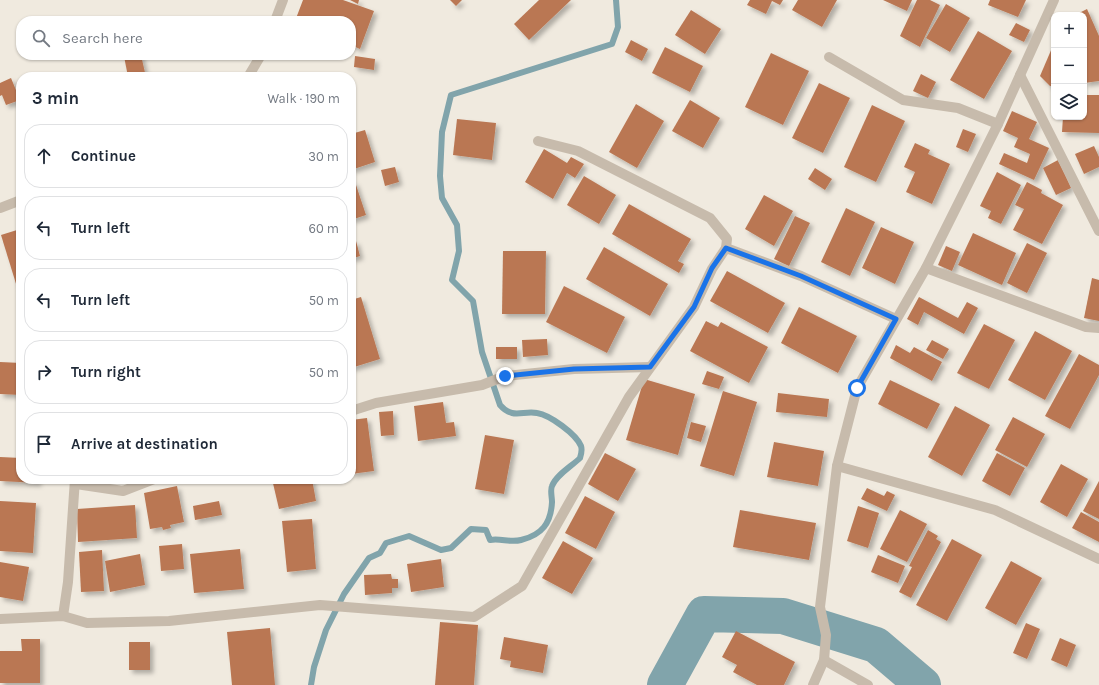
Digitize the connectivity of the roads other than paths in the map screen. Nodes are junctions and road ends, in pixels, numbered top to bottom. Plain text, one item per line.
1 (283, 0) edge
2 (1054, 0) edge
3 (277, 16) edge
4 (829, 57) dead end
5 (257, 60) edge
6 (251, 72) edge
7 (1020, 75) junction
8 (998, 124) junction
9 (538, 141) dead end
10 (16, 203) edge
11 (0, 208) edge
12 (1099, 231) edge
13 (726, 248) junction
14 (926, 268) junction
15 (896, 319) junction
16 (1099, 328) edge
17 (650, 367) junction
18 (356, 409) edge
19 (837, 466) junction
20 (76, 484) edge
21 (90, 484) edge
22 (141, 484) edge
23 (1099, 559) edge
24 (63, 616) junction
25 (0, 619) edge
26 (824, 660) junction
27 (812, 685) edge
28 (868, 685) edge

1 - 3 street
2 - 7 street
4 - 8 street
5 - 6 street
7 - 8 street
7 - 12 street
8 - 14 street
9 - 13 street
10 - 11 street
13 - 15 street
13 - 17 street
14 - 15 street
14 - 16 street
15 - 19 street
17 - 18 street
17 - 24 street
19 - 23 street
19 - 26 street
20 - 24 street
21 - 22 street
24 - 25 street
26 - 27 street
26 - 28 street

